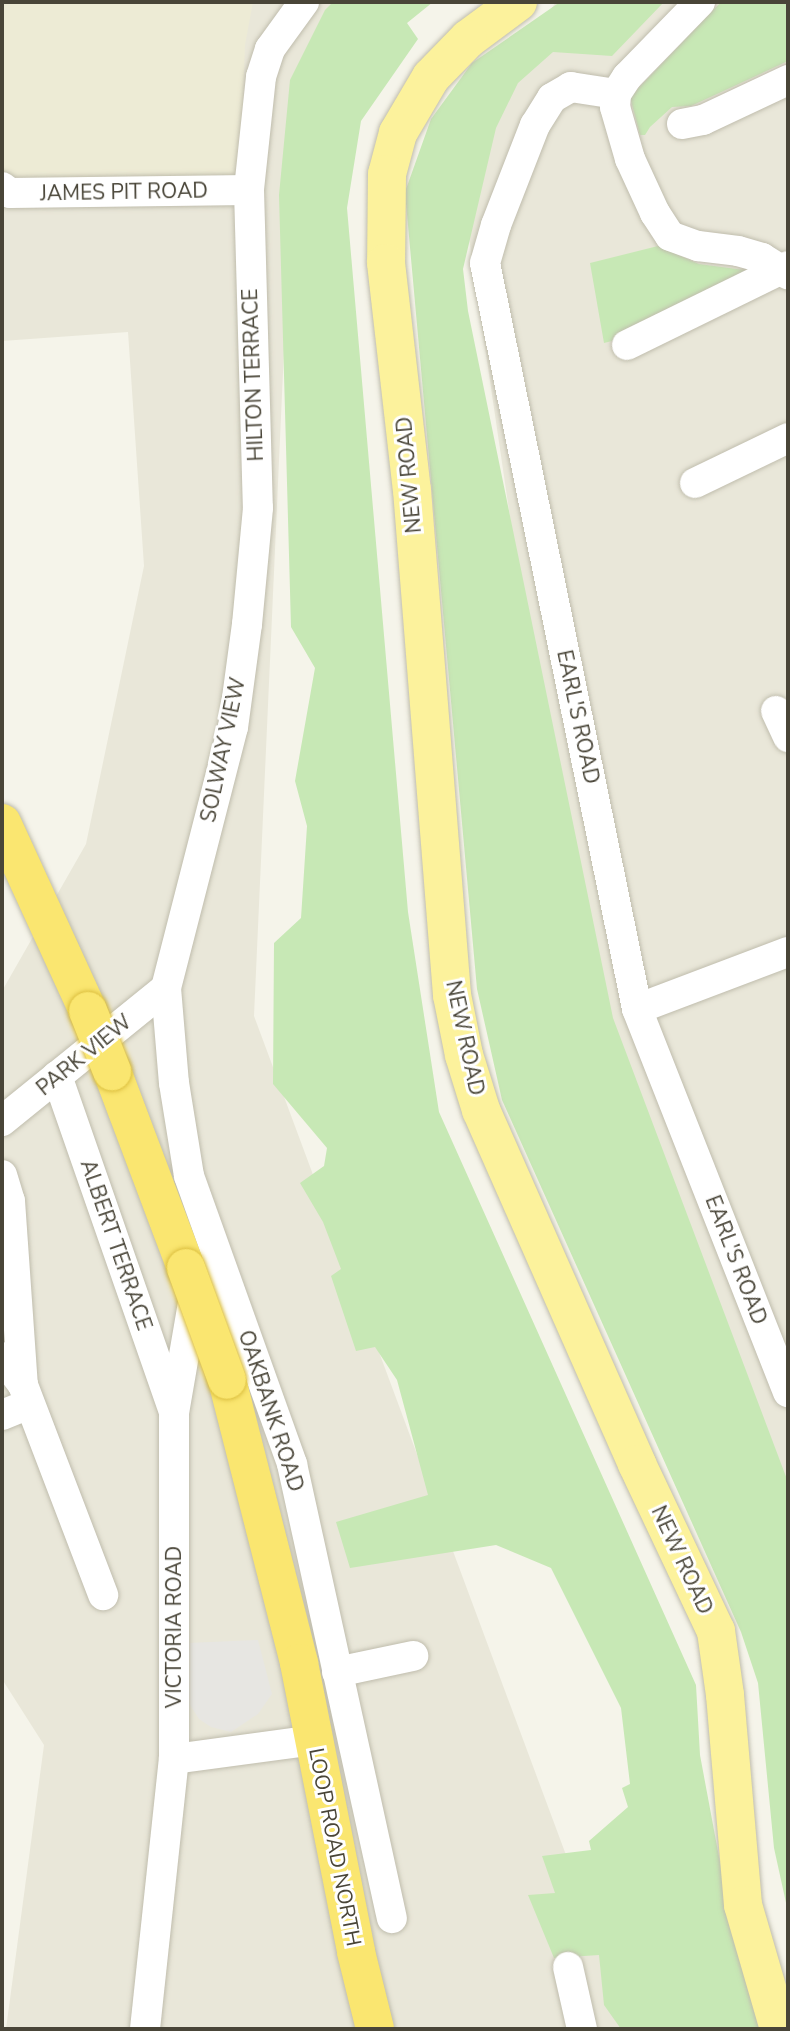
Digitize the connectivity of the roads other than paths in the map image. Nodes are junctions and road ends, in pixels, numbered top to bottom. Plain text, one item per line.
1 (304, 2) edge
2 (518, 2) edge
3 (700, 2) edge
4 (788, 80) edge
5 (616, 94) junction
6 (682, 124) dead end
7 (2, 187) edge
8 (249, 190) junction
9 (786, 270) edge
10 (627, 345) dead end
11 (788, 438) edge
12 (695, 482) dead end
13 (258, 508) joint
14 (2, 824) edge
15 (788, 952) edge
16 (166, 988) junction
17 (638, 1009) junction
18 (57, 1076) junction
19 (2, 1121) edge
20 (2, 1175) edge
21 (206, 1225) junction
22 (2, 1357) edge
23 (788, 1392) edge
24 (26, 1394) junction
25 (174, 1413) junction
26 (2, 1415) edge
27 (103, 1595) dead end
28 (413, 1656) dead end
29 (337, 1672) junction
30 (314, 1740) junction
31 (174, 1759) junction
32 (393, 1918) dead end
33 (568, 1967) dead end
34 (145, 2029) edge
35 (375, 2029) edge
36 (582, 2029) edge
37 (779, 2029) edge

1 - 8 street, HILTON TERRACE
2 - 37 main road, NEW ROAD
3 - 5 street
4 - 6 street
5 - 9 street
5 - 17 street, EARL'S ROAD
7 - 8 street, JAMES PIT ROAD
8 - 13 street, HILTON TERRACE
9 - 10 street
11 - 12 street
13 - 16 street, SOLWAY VIEW
14 - 30 highway, LOOP ROAD NORTH, bridge
15 - 17 street
16 - 18 street, PARK VIEW
16 - 21 street, OAKBANK ROAD
17 - 23 street, EARL'S ROAD
18 - 19 street, PARK VIEW
18 - 25 street, ALBERT TERRACE
20 - 24 street
21 - 25 street, VICTORIA ROAD
21 - 29 street, OAKBANK ROAD
22 - 24 street
24 - 26 street
24 - 27 street
25 - 31 street, VICTORIA ROAD
28 - 29 street
29 - 32 street, OAKBANK ROAD
30 - 31 street
30 - 35 highway, LOOP ROAD NORTH
31 - 34 street, VICTORIA ROAD
33 - 36 street

